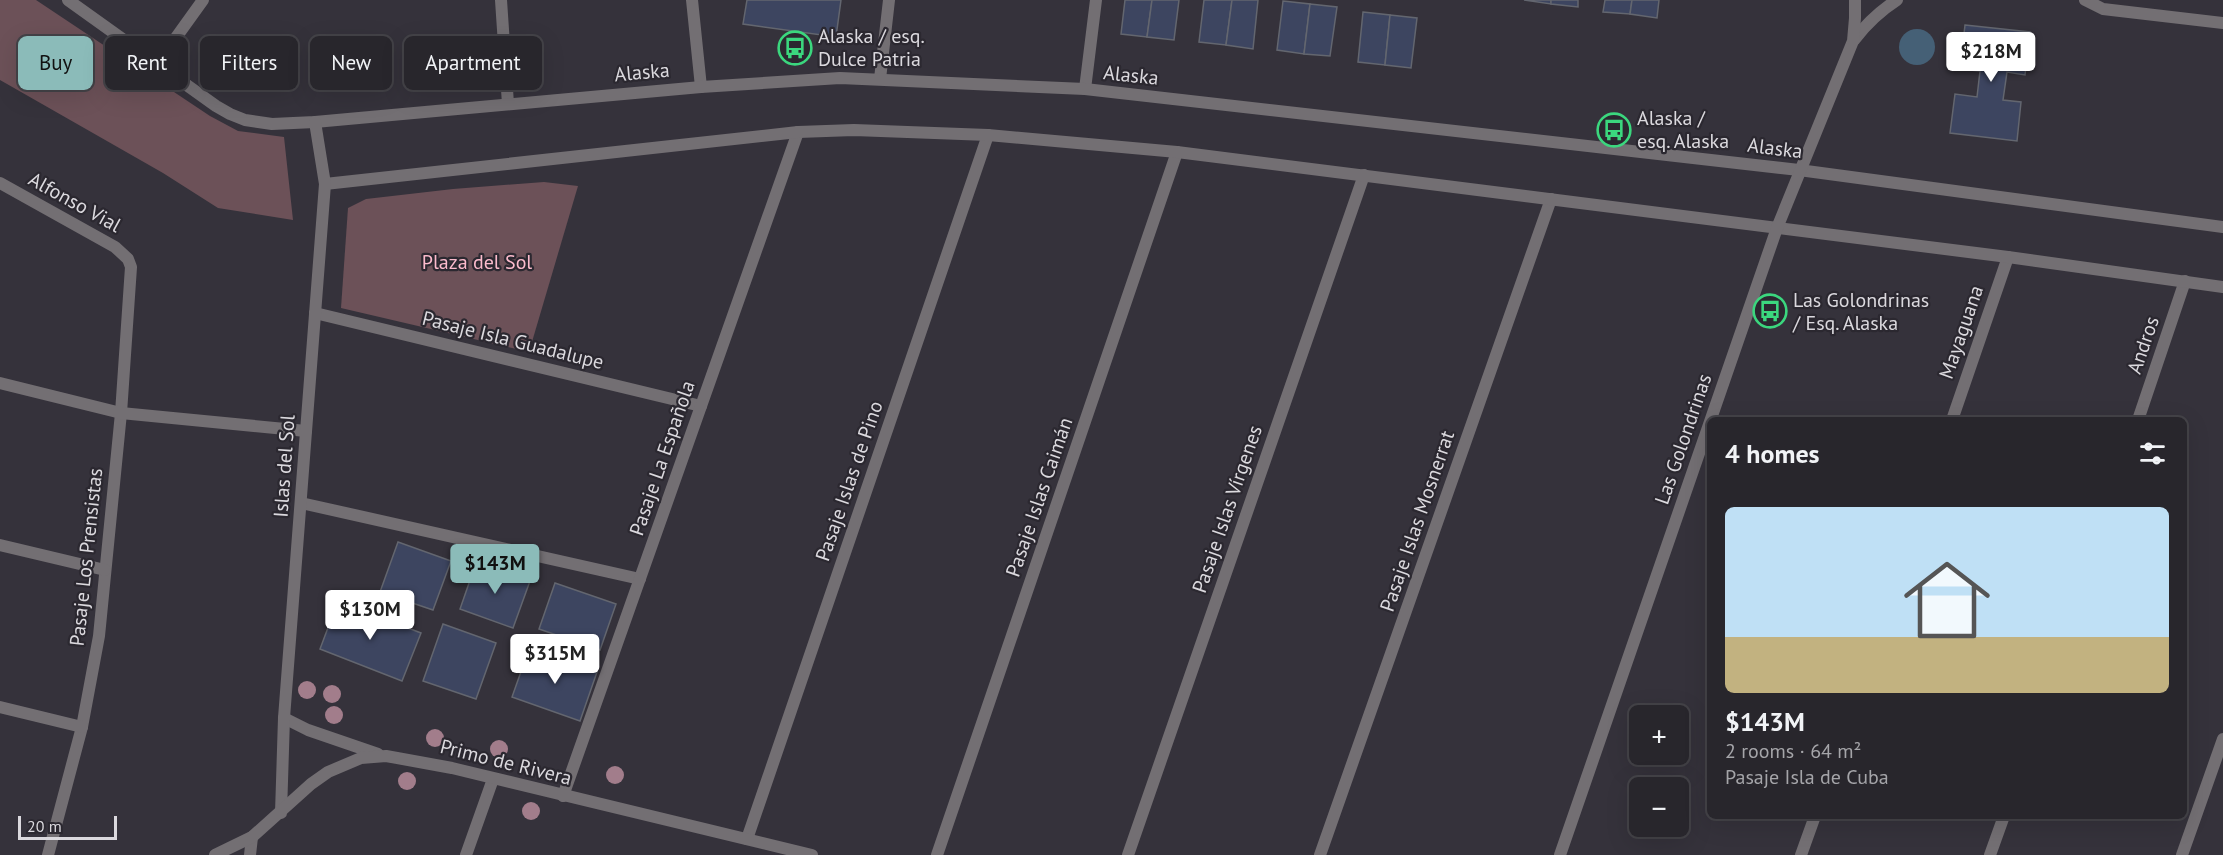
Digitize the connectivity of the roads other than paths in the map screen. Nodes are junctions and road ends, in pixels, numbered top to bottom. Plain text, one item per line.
1 (68, 0) edge
2 (203, 0) edge
3 (501, 0) edge
4 (692, 0) edge
5 (889, 0) edge
6 (1096, 0) edge
7 (1855, 0) edge
8 (1897, 0) edge
9 (2085, 0) edge
10 (2223, 23) edge
11 (118, 36) edge
12 (177, 36) edge
13 (1853, 40) junction
14 (880, 79) junction
15 (188, 86) edge
16 (700, 87) junction
17 (1085, 89) junction
18 (508, 104) junction
19 (315, 122) junction
20 (798, 132) junction
21 (988, 135) junction
22 (1177, 152) junction
23 (1799, 170) junction
24 (1364, 175) junction
25 (0, 183) edge
26 (325, 184) junction
27 (1551, 200) junction
28 (2223, 227) edge
29 (1777, 228) junction
30 (2008, 257) junction
31 (128, 259) joint
32 (2184, 281) junction
33 (2223, 287) edge
34 (315, 312) junction
35 (0, 383) edge
36 (701, 406) junction
37 (121, 413) junction
38 (1712, 417) edge
39 (1953, 417) edge
40 (2139, 417) edge
41 (306, 430) junction
42 (1707, 430) edge
43 (301, 503) junction
44 (0, 545) edge
45 (105, 570) junction
46 (640, 579) junction
47 (0, 707) edge
48 (285, 718) junction
49 (82, 727) junction
50 (2223, 739) edge
51 (386, 756) junction
52 (493, 779) junction
53 (563, 796) junction
54 (281, 813) junction
55 (1814, 819) edge
56 (2003, 819) edge
57 (252, 837) junction
58 (747, 839) junction
59 (48, 855) edge
60 (215, 855) edge
61 (250, 855) edge
62 (466, 855) edge
63 (812, 855) edge
64 (937, 855) edge
65 (1128, 855) edge
66 (1320, 855) edge
67 (1560, 855) edge
68 (1801, 855) edge
69 (1990, 855) edge
70 (2182, 855) edge

1 - 11 street, Alaska
2 - 12 street
3 - 18 street
4 - 16 street
5 - 14 street
6 - 17 street
7 - 13 street
8 - 13 street
9 - 10 street
13 - 23 street, Las Golondrinas
14 - 16 street, Alaska
14 - 17 street, Alaska
15 - 19 street, Alaska
16 - 18 street, Alaska
17 - 23 street, Alaska
18 - 19 street, Alaska
19 - 26 street, Islas del Sol
20 - 21 street
20 - 26 street
20 - 36 street, Pasaje La Española
21 - 22 street
21 - 58 street, Pasaje Islas de Pino
22 - 24 street
22 - 64 street, Pasaje Islas Caimán
23 - 28 street, Alaska
23 - 29 street, Las Golondrinas
24 - 27 street
24 - 65 street, Pasaje Islas Vírgenes
25 - 31 street, Alfonso Vial
26 - 34 street, Islas del Sol
27 - 29 street
27 - 66 street, Pasaje Islas Mosnerrat
29 - 30 street
29 - 38 street, Las Golondrinas
30 - 32 street
30 - 39 street, Mayaguana
31 - 37 street, Pasaje Los Prensistas
32 - 33 street
32 - 40 street, Andros
34 - 36 street, Pasaje Isla Guadalupe
34 - 41 street, Islas del Sol
35 - 37 street
36 - 46 street, Pasaje La Española
37 - 41 street
37 - 45 street, Pasaje Los Prensistas
41 - 43 street, Islas del Sol
42 - 67 street, Las Golondrinas
43 - 46 street
43 - 48 street, Islas del Sol
44 - 45 street
45 - 49 street, Pasaje Los Prensistas
46 - 53 street, Pasaje La Española
47 - 49 street
48 - 51 street
48 - 54 street, Islas del Sol
49 - 59 street, Pasaje Los Prensistas
50 - 70 street
51 - 52 street, Primo de Rivera
51 - 54 street, Primo de Rivera
52 - 53 street, Primo de Rivera
52 - 62 street
53 - 58 street, Primo de Rivera
54 - 57 street, Primo de Rivera
55 - 68 street
56 - 69 street
57 - 60 street, Primo de Rivera
57 - 61 street
58 - 63 street, Primo de Rivera

